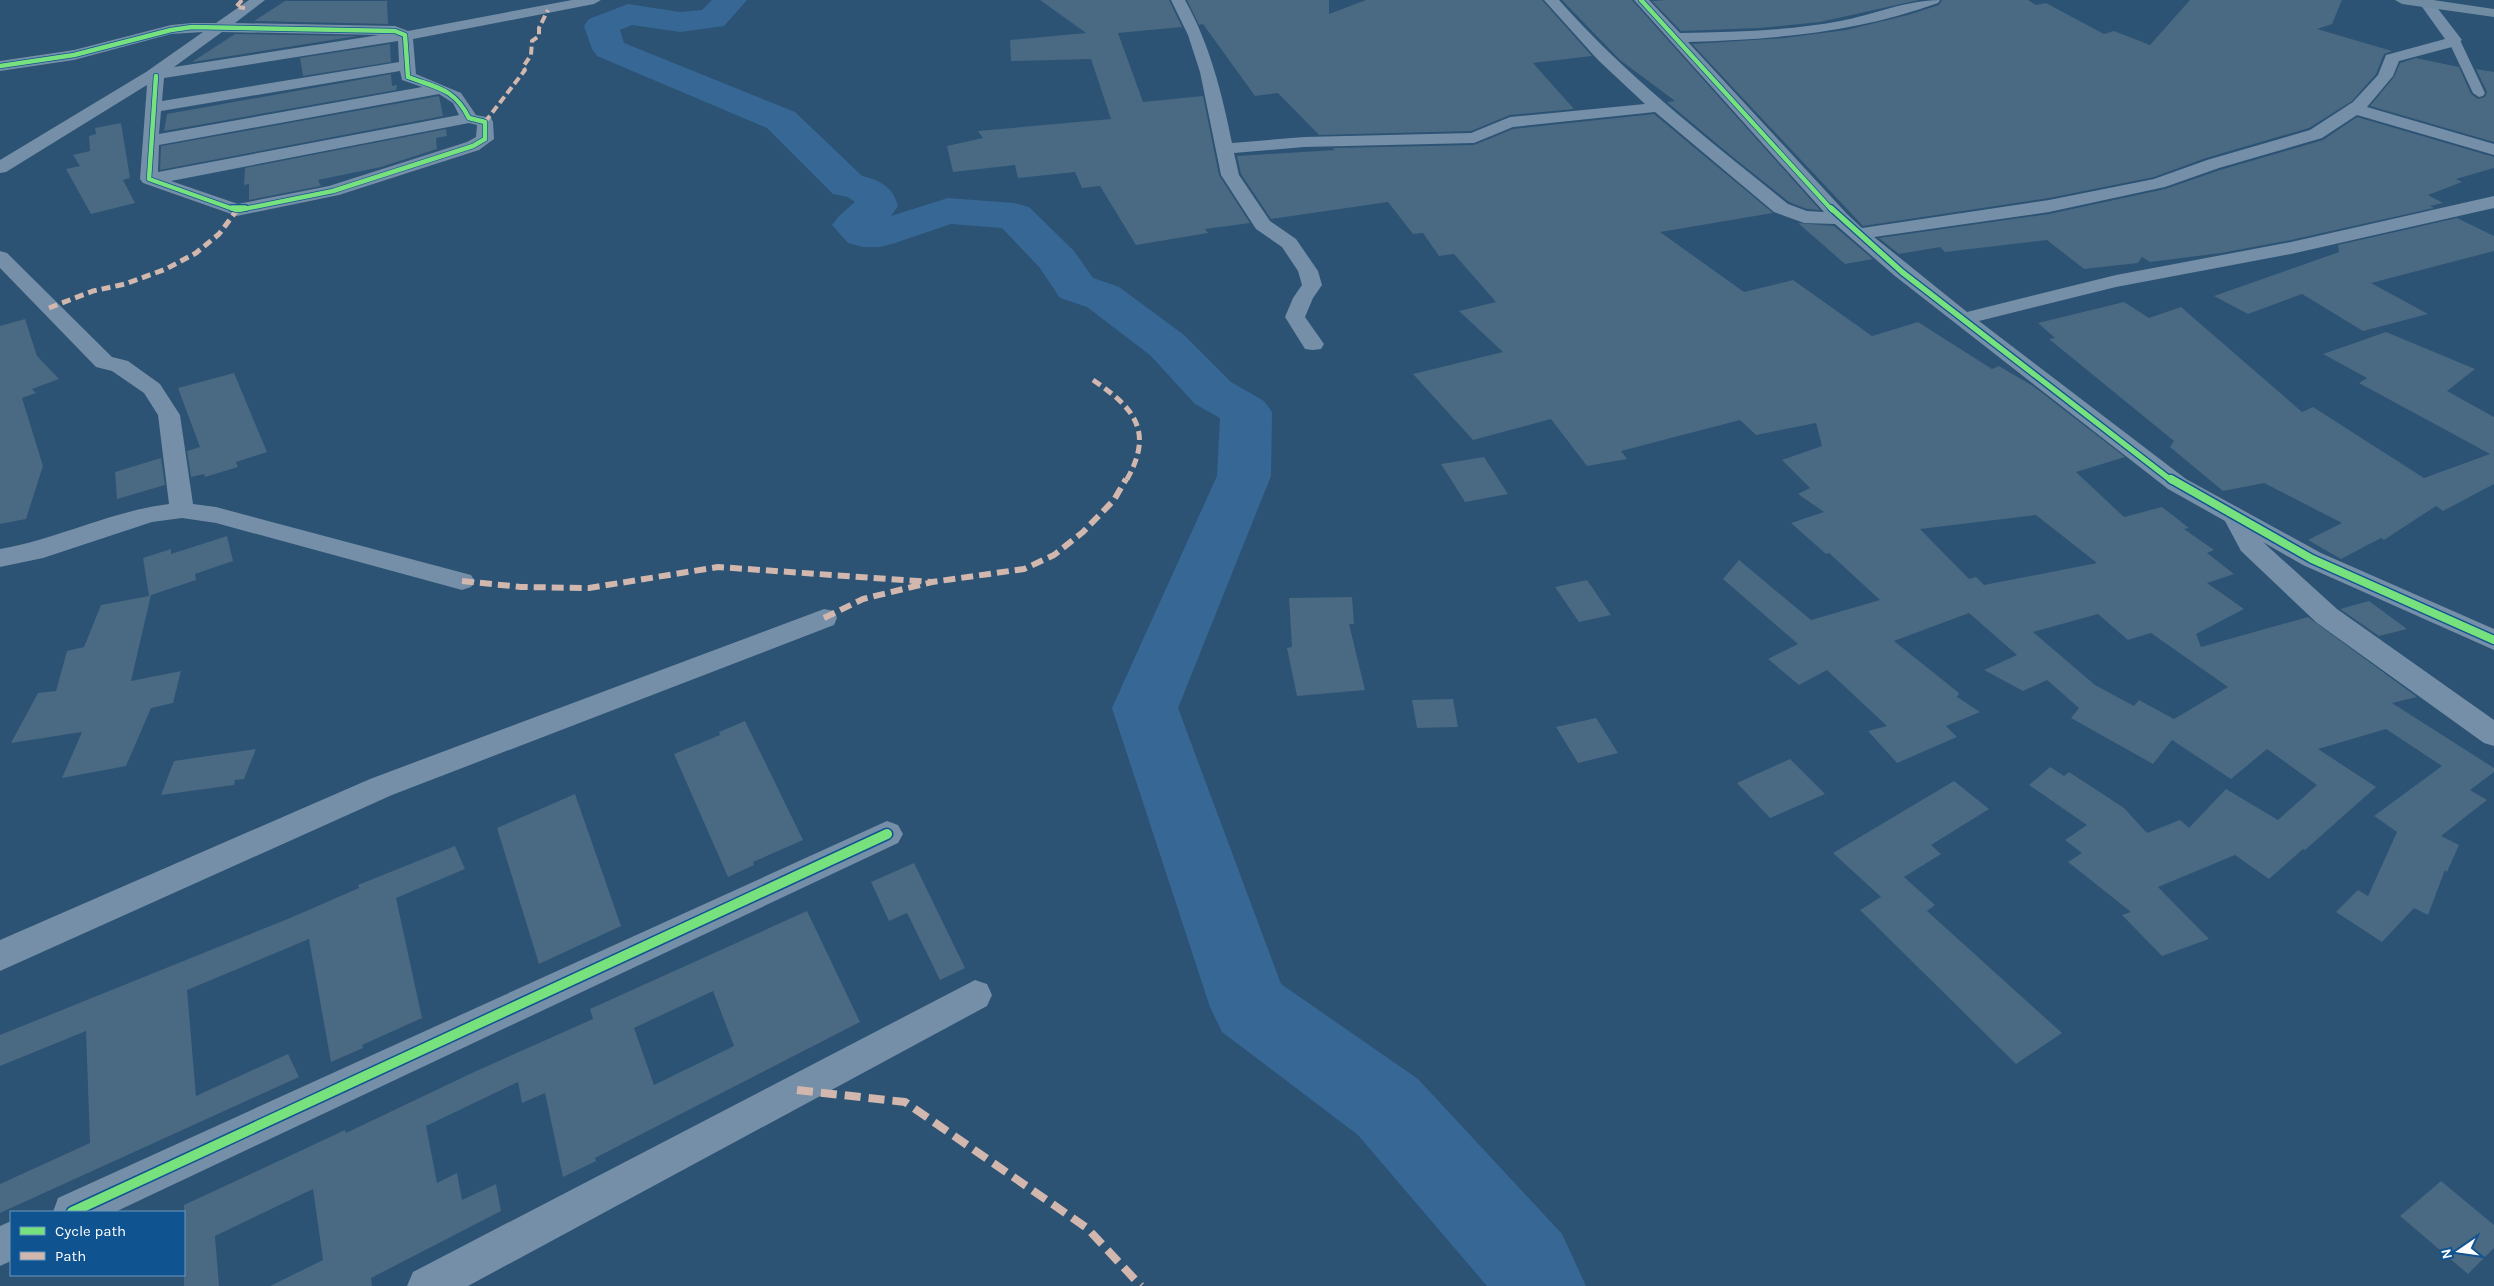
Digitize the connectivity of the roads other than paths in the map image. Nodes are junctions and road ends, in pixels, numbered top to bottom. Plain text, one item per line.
1 (258, 0) edge
2 (594, 0) edge
3 (1178, 0) edge
4 (1551, 0) edge
5 (1642, 0) edge
6 (1932, 0) edge
7 (2402, 0) edge
8 (2427, 4) junction
9 (2494, 13) edge
10 (218, 27) junction
11 (405, 35) junction
12 (1677, 38) junction
13 (2454, 40) junction
14 (407, 65) junction
15 (0, 66) edge
16 (154, 76) junction
17 (443, 88) junction
18 (2479, 93) dead end
19 (153, 107) junction
20 (1660, 107) junction
21 (2355, 109) junction
22 (469, 118) junction
23 (150, 141) junction
24 (1224, 149) junction
25 (2494, 150) edge
26 (0, 168) edge
27 (149, 179) junction
28 (2494, 202) edge
29 (1840, 218) junction
30 (1858, 234) junction
31 (0, 257) edge
32 (1964, 319) junction
33 (1313, 344) dead end
34 (182, 510) junction
35 (2236, 518) junction
36 (34, 552) junction
37 (0, 558) edge
38 (0, 576) edge
39 (462, 581) dead end
40 (824, 618) dead end
41 (2494, 640) edge
42 (2494, 735) edge
43 (887, 834) dead end
44 (0, 956) edge
45 (975, 995) dead end
46 (74, 1211) edge
47 (427, 1286) edge

1 - 10 street
2 - 11 street
3 - 24 street
4 - 20 street
5 - 12 street
6 - 12 street
7 - 8 street
8 - 9 street
8 - 13 street
10 - 11 street
10 - 15 street
10 - 16 street
11 - 14 street
11 - 16 street
12 - 29 street
13 - 18 lane
13 - 21 street
14 - 17 street
14 - 19 street
16 - 19 street
16 - 26 street
17 - 22 street
17 - 23 street
19 - 23 street
20 - 24 street
20 - 29 street
21 - 25 street
21 - 30 street
22 - 27 street
22 - 27 street
23 - 27 street
24 - 33 street
28 - 32 street
29 - 30 street
30 - 32 street
31 - 34 street
32 - 35 street
34 - 36 street
34 - 39 street
35 - 41 street
35 - 42 street
36 - 37 street
36 - 38 street
40 - 44 street
43 - 46 street
45 - 47 street

